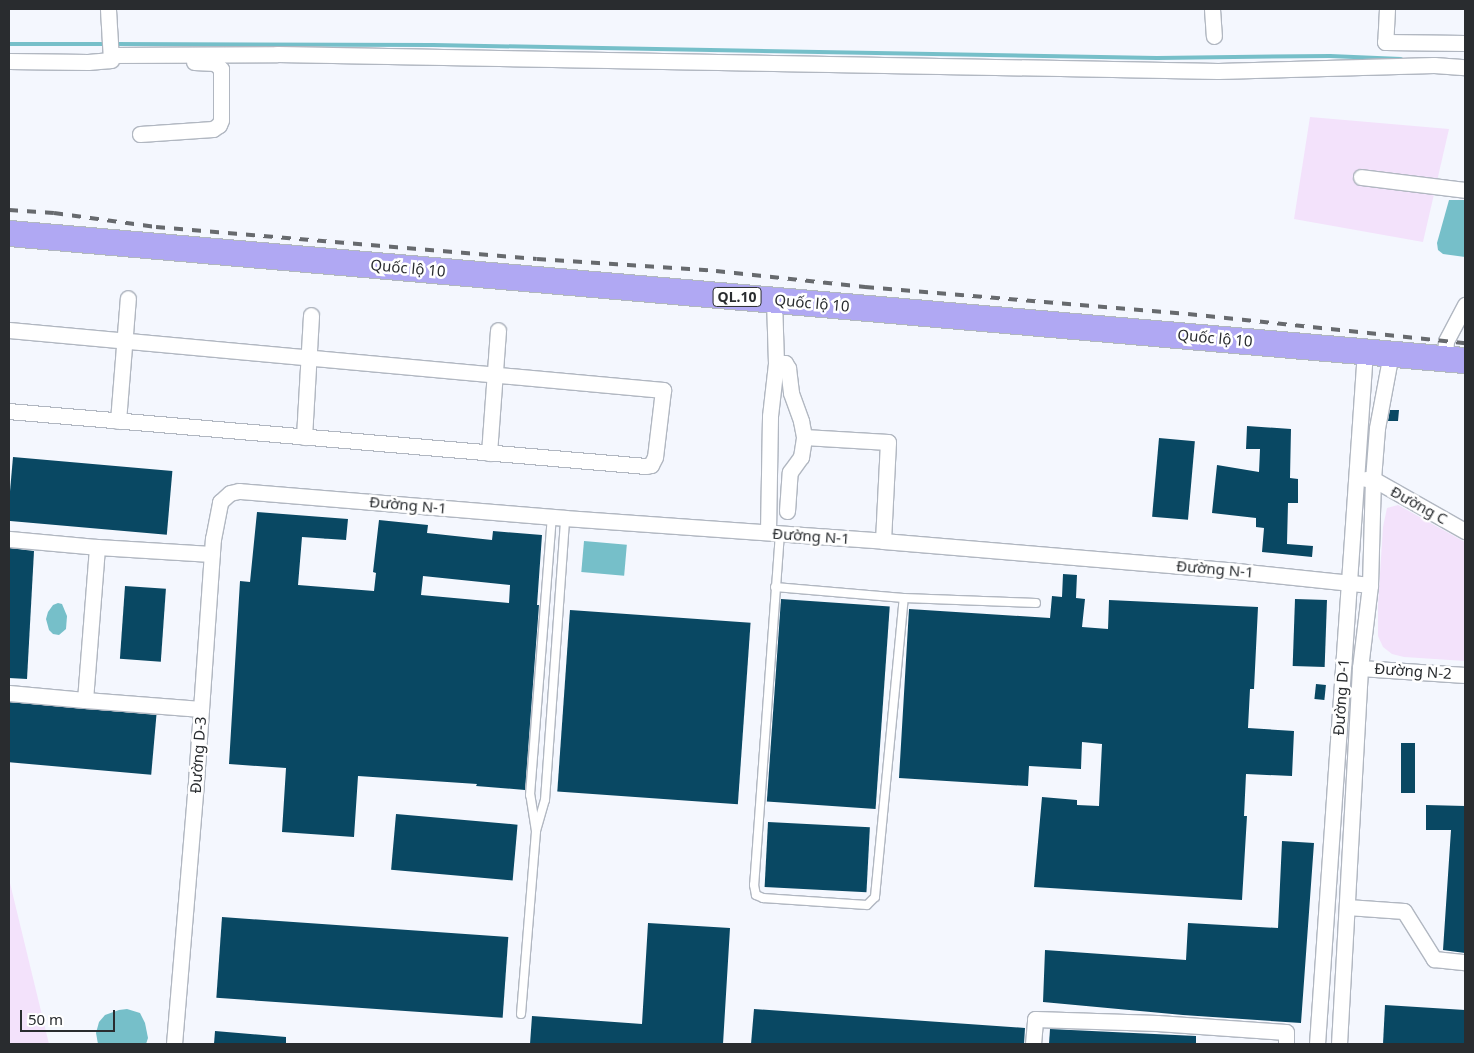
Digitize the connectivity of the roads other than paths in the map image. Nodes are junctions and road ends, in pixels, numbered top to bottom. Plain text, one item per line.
1 (108, 9) edge
2 (1212, 9) edge
3 (1387, 9) edge
4 (1214, 36) dead end
5 (1465, 43) edge
6 (111, 55) junction
7 (9, 61) edge
8 (1465, 67) edge
9 (140, 134) dead end
10 (1360, 177) dead end
11 (1465, 190) edge
12 (9, 234) edge
13 (128, 298) dead end
14 (774, 300) junction
15 (1465, 305) edge
16 (311, 315) dead end
17 (9, 330) edge
18 (498, 330) dead end
19 (124, 340) junction
20 (1365, 350) junction
21 (1391, 353) junction
22 (309, 357) junction
23 (1455, 360) edge
24 (776, 363) junction
25 (495, 374) junction
26 (9, 411) edge
27 (118, 421) junction
28 (304, 437) junction
29 (804, 437) junction
30 (489, 453) junction
31 (1357, 479) junction
32 (1373, 480) junction
33 (253, 492) joint
34 (787, 511) dead end
35 (559, 518) junction
36 (1465, 531) edge
37 (774, 533) junction
38 (9, 538) edge
39 (882, 541) junction
40 (97, 547) junction
41 (212, 554) junction
42 (1348, 582) junction
43 (1370, 585) junction
44 (775, 587) junction
45 (904, 598) junction
46 (1036, 603) dead end
47 (1360, 668) junction
48 (1465, 675) edge
49 (9, 693) edge
50 (86, 700) junction
51 (201, 709) junction
52 (536, 831) junction
53 (1347, 907) junction
54 (1465, 962) edge
55 (521, 1014) dead end
56 (174, 1044) edge
57 (1033, 1044) edge
58 (1286, 1044) edge
59 (1317, 1044) edge
60 (1339, 1044) edge

1 - 6 street
2 - 4 street
3 - 5 street
6 - 7 street
6 - 8 street
6 - 9 street
10 - 11 street
12 - 14 highway, Quốc lộ 10 / QL.10
13 - 19 street
14 - 20 highway, Quốc lộ 10 / QL.10
14 - 24 street
15 - 23 street
16 - 22 street
17 - 19 street
18 - 25 street
19 - 22 street
19 - 27 street
20 - 21 highway, Quốc lộ 10 / QL.10
20 - 31 street, Đường D-1
21 - 23 highway, Quốc lộ 10 / QL.10
21 - 32 street, Đường D-1
22 - 25 street
22 - 28 street
24 - 29 street
24 - 37 street
25 - 30 street
25 - 30 street
26 - 27 street
27 - 28 street
28 - 30 street
29 - 34 street
29 - 39 street
31 - 32 street
31 - 42 street, Đường D-1
32 - 36 street, Đường C
32 - 43 street, Đường D-1
33 - 35 street, Đường N-1
33 - 41 street, Đường D-3
35 - 37 street, Đường N-1
35 - 52 lane
35 - 52 lane
37 - 39 street, Đường N-1
37 - 44 lane
38 - 40 street
39 - 42 street, Đường N-1
40 - 41 street
40 - 50 street
41 - 51 street, Đường D-3
42 - 43 street, Đường N-1
42 - 59 street, Đường D-1
43 - 47 street, Đường D-1
44 - 45 lane
44 - 45 lane
45 - 46 lane
47 - 48 street, Đường N-2
47 - 53 street, Đường D-1
49 - 50 street
50 - 51 street
51 - 56 street, Đường D-3
52 - 55 lane
53 - 54 street
53 - 60 street, Đường D-1
57 - 58 street

